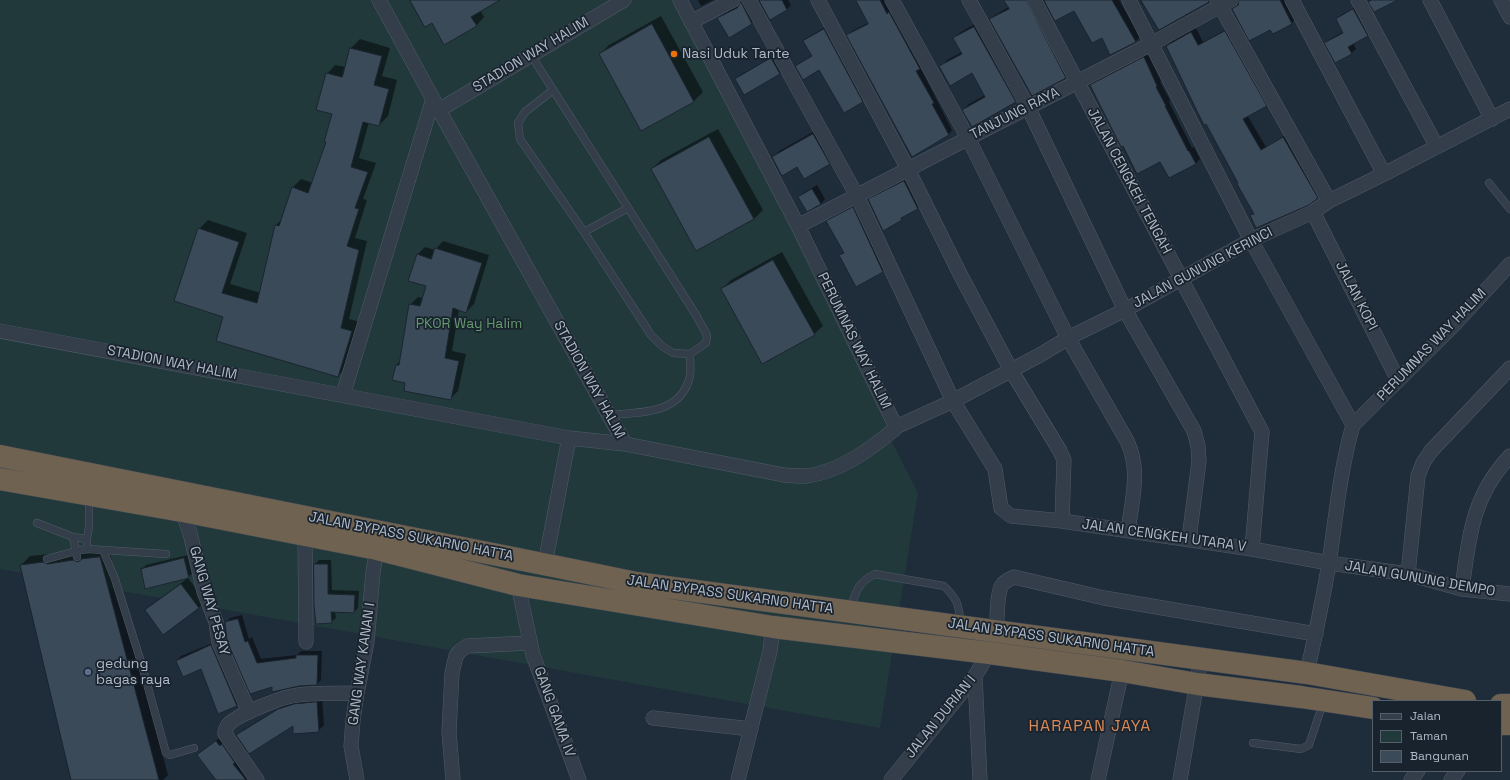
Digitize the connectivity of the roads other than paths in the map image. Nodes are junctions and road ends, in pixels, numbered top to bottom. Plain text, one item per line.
1 (379, 0) edge
2 (624, 0) edge
3 (680, 0) edge
4 (733, 0) edge
5 (749, 0) edge
6 (818, 0) edge
7 (892, 0) edge
8 (969, 0) edge
9 (1034, 0) edge
10 (1129, 0) edge
11 (1292, 0) edge
12 (1358, 0) edge
13 (1430, 0) edge
14 (1501, 0) edge
15 (1223, 2) edge
16 (1510, 17) edge
17 (691, 22) junction
18 (1153, 43) junction
19 (531, 55) junction
20 (1077, 82) junction
21 (553, 90) junction
22 (436, 104) junction
23 (1028, 107) junction
24 (1510, 109) edge
25 (1492, 118) junction
26 (968, 138) junction
27 (1437, 147) junction
28 (908, 169) junction
29 (1384, 174) junction
30 (1490, 183) dead end
31 (857, 196) junction
32 (1329, 201) junction
33 (628, 208) junction
34 (1510, 209) edge
35 (1313, 212) junction
36 (798, 226) junction
37 (584, 232) junction
38 (1251, 240) junction
39 (1510, 264) edge
40 (1181, 280) junction
41 (1125, 310) junction
42 (0, 331) edge
43 (1068, 338) junction
44 (690, 354) junction
45 (1510, 368) edge
46 (1011, 370) junction
47 (1398, 380) junction
48 (343, 396) junction
49 (952, 401) junction
50 (609, 415) junction
51 (1353, 425) junction
52 (896, 426) junction
53 (569, 438) junction
54 (625, 444) junction
55 (0, 456) edge
56 (1510, 456) edge
57 (0, 479) edge
58 (89, 494) junction
59 (182, 511) junction
60 (1062, 521) junction
61 (37, 523) dead end
62 (1128, 530) junction
63 (305, 535) junction
64 (73, 536) junction
65 (87, 539) junction
66 (1189, 539) junction
67 (87, 549) junction
68 (377, 549) junction
69 (1252, 549) junction
70 (103, 550) junction
71 (77, 554) junction
72 (166, 554) dead end
73 (46, 559) dead end
74 (1329, 563) junction
75 (545, 564) junction
76 (1408, 574) junction
77 (518, 585) junction
78 (1462, 589) junction
79 (1510, 594) edge
80 (849, 611) junction
81 (961, 626) junction
82 (773, 627) junction
83 (996, 631) junction
84 (1316, 634) junction
85 (306, 642) dead end
86 (530, 643) junction
87 (989, 652) junction
88 (1201, 659) junction
89 (1258, 666) junction
90 (1122, 671) junction
91 (1307, 673) junction
92 (975, 676) junction
93 (1197, 684) junction
94 (1258, 692) junction
95 (357, 693) junction
96 (1459, 700) edge
97 (1323, 701) junction
98 (1372, 708) edge
99 (249, 712) junction
100 (653, 718) dead end
101 (751, 729) junction
102 (1253, 743) dead end
103 (194, 748) dead end
104 (1417, 772) edge
105 (1457, 772) edge
106 (257, 780) edge
107 (357, 780) edge
108 (453, 780) edge
109 (579, 780) edge
110 (738, 780) edge
111 (891, 780) edge
112 (980, 780) edge
113 (1098, 780) edge
114 (1180, 780) edge
115 (1411, 780) edge
116 (1451, 780) edge

1 - 22 street, STADION WAY HALIM
2 - 19 street, STADION WAY HALIM
3 - 17 street, PERUMNAS WAY HALIM
4 - 17 street
5 - 31 street
6 - 28 street
7 - 26 street
8 - 23 street
9 - 20 street, JALAN CENGKEH TENGAH
10 - 18 street
11 - 29 street
12 - 27 street
13 - 25 street
14 - 16 street
15 - 18 street, TANJUNG RAYA
15 - 32 street
17 - 36 street, PERUMNAS WAY HALIM
18 - 20 street, TANJUNG RAYA
18 - 38 street
19 - 21 lane
19 - 22 street, STADION WAY HALIM
20 - 23 street, TANJUNG RAYA
20 - 40 street, JALAN CENGKEH TENGAH
21 - 33 lane
21 - 37 lane
22 - 48 street
22 - 50 street, STADION WAY HALIM
23 - 26 street, TANJUNG RAYA
23 - 41 street
24 - 25 street, JALAN GUNUNG KERINCI
25 - 27 street, JALAN GUNUNG KERINCI
26 - 28 street, TANJUNG RAYA
26 - 43 street
27 - 29 street, JALAN GUNUNG KERINCI
28 - 31 street, TANJUNG RAYA
28 - 46 street
29 - 32 street, JALAN GUNUNG KERINCI
30 - 34 lane
31 - 36 street, TANJUNG RAYA
31 - 49 street
32 - 35 street, JALAN GUNUNG KERINCI
33 - 37 lane
33 - 44 lane
35 - 38 street, JALAN GUNUNG KERINCI
35 - 47 street, JALAN KOPI
36 - 52 street, PERUMNAS WAY HALIM
37 - 44 lane
38 - 40 street, JALAN GUNUNG KERINCI
38 - 51 street
39 - 47 street, PERUMNAS WAY HALIM
40 - 41 street, JALAN GUNUNG KERINCI
40 - 69 street, JALAN CENGKEH TENGAH
41 - 43 street, JALAN GUNUNG KERINCI
41 - 66 street
42 - 48 street, STADION WAY HALIM
43 - 46 street, JALAN GUNUNG KERINCI
43 - 62 street
44 - 50 lane
45 - 76 street
46 - 49 street, JALAN GUNUNG KERINCI
46 - 60 street
47 - 51 street, PERUMNAS WAY HALIM
48 - 53 street, STADION WAY HALIM
49 - 52 street, JALAN GUNUNG KERINCI
49 - 60 street, JALAN CENGKEH UTARA V
50 - 54 street, STADION WAY HALIM
51 - 74 street
52 - 54 street, PERUMNAS WAY HALIM
53 - 54 street, STADION WAY HALIM
53 - 75 street
55 - 75 highway, JALAN BYPASS SUKARNO HATTA
56 - 78 street
57 - 58 highway, JALAN BYPASS SUKARNO HATTA
58 - 59 highway, JALAN BYPASS SUKARNO HATTA
58 - 65 lane
59 - 63 highway, JALAN BYPASS SUKARNO HATTA
59 - 99 street, GANG WAY PESAY
60 - 62 street, JALAN CENGKEH UTARA V
61 - 64 lane
62 - 66 street, JALAN CENGKEH UTARA V
63 - 68 highway, JALAN BYPASS SUKARNO HATTA
63 - 85 street
64 - 65 lane
64 - 71 lane
65 - 67 lane
66 - 69 street, JALAN CENGKEH UTARA V
67 - 70 lane
67 - 71 lane
68 - 77 highway, JALAN BYPASS SUKARNO HATTA
68 - 95 street, GANG WAY KANAN I
69 - 74 street, JALAN CENGKEH UTARA V
70 - 72 lane
70 - 103 lane
71 - 73 lane
74 - 76 street, JALAN GUNUNG DEMPO
74 - 84 street
75 - 80 highway, JALAN BYPASS SUKARNO HATTA
76 - 78 street, JALAN GUNUNG DEMPO
77 - 82 highway, JALAN BYPASS SUKARNO HATTA
77 - 86 street, GANG GAMA IV
78 - 79 street, JALAN GUNUNG DEMPO
80 - 81 highway, JALAN BYPASS SUKARNO HATTA
80 - 81 lane
81 - 83 highway, JALAN BYPASS SUKARNO HATTA
82 - 87 highway, JALAN BYPASS SUKARNO HATTA
82 - 101 street
83 - 84 street
83 - 88 highway, JALAN BYPASS SUKARNO HATTA
84 - 91 street
86 - 108 street
86 - 109 street, GANG GAMA IV
87 - 90 highway, JALAN BYPASS SUKARNO HATTA
87 - 92 street, JALAN DURIAN I
88 - 89 highway, JALAN BYPASS SUKARNO HATTA
88 - 93 street
89 - 91 highway, JALAN BYPASS SUKARNO HATTA
89 - 94 highway
90 - 93 highway, JALAN BYPASS SUKARNO HATTA
90 - 113 street
91 - 96 highway, JALAN BYPASS SUKARNO HATTA
92 - 111 street, JALAN DURIAN I
92 - 112 street
93 - 94 highway, JALAN BYPASS SUKARNO HATTA
93 - 114 street
94 - 97 highway, JALAN BYPASS SUKARNO HATTA
95 - 99 street
95 - 107 street, GANG WAY KANAN I
97 - 98 highway, JALAN BYPASS SUKARNO HATTA
97 - 102 lane
99 - 106 street
100 - 101 street
101 - 110 street
104 - 115 street
105 - 116 street

